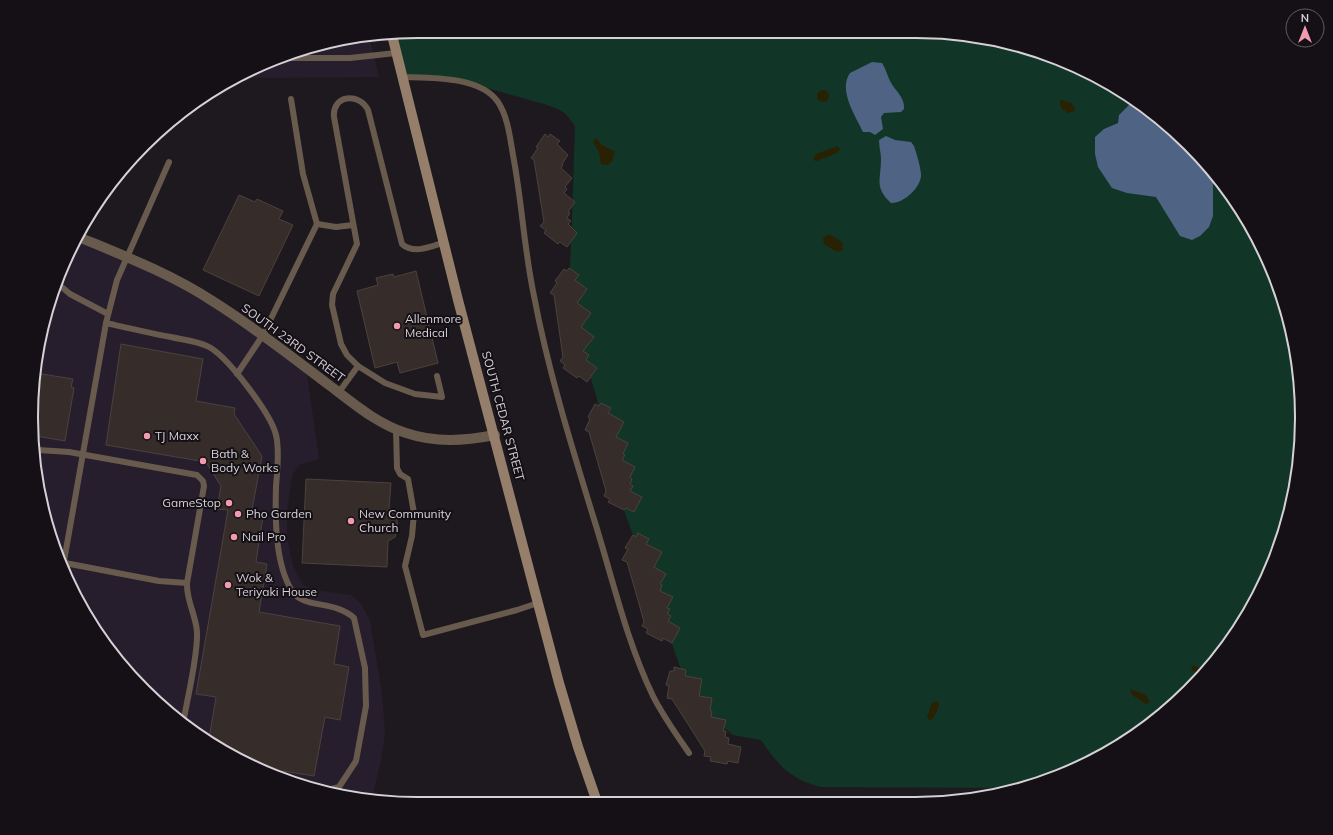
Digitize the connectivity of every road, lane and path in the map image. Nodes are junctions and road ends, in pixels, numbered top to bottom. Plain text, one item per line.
1 (393, 39) edge
2 (396, 53) junction
3 (296, 58) edge
4 (402, 77) junction
5 (291, 99) dead end
6 (169, 162) dead end
7 (317, 224) junction
8 (353, 225) junction
9 (83, 239) edge
10 (445, 242) junction
11 (128, 257) junction
12 (61, 287) edge
13 (108, 314) junction
14 (106, 323) junction
15 (263, 335) junction
16 (358, 366) junction
17 (237, 374) junction
18 (437, 376) dead end
19 (339, 392) junction
20 (396, 429) junction
21 (495, 435) junction
22 (40, 450) edge
23 (82, 455) junction
24 (65, 557) edge
25 (67, 563) edge
26 (187, 583) junction
27 (538, 603) junction
28 (184, 717) edge
29 (689, 753) dead end
30 (334, 788) edge
31 (595, 797) edge

1 - 2 main road, SOUTH CEDAR STREET
2 - 3 lane
2 - 4 main road, SOUTH CEDAR STREET
4 - 10 main road, SOUTH CEDAR STREET
4 - 29 lane
5 - 7 lane
6 - 11 lane
7 - 8 lane
7 - 15 lane
8 - 10 lane
8 - 16 lane
9 - 11 street, SOUTH 23RD STREET
10 - 21 main road, SOUTH CEDAR STREET
11 - 13 lane
11 - 15 street, SOUTH 23RD STREET
12 - 13 lane
13 - 14 lane
14 - 17 lane
14 - 23 lane
15 - 17 lane
15 - 19 street, SOUTH 23RD STREET
16 - 18 lane
16 - 19 lane
17 - 30 lane
19 - 20 street, SOUTH 23RD STREET
20 - 21 street, SOUTH 23RD STREET
20 - 27 lane
21 - 27 main road, SOUTH CEDAR STREET
22 - 23 lane
23 - 24 lane
23 - 26 lane
25 - 26 lane
26 - 28 lane
27 - 31 main road, SOUTH CEDAR STREET

